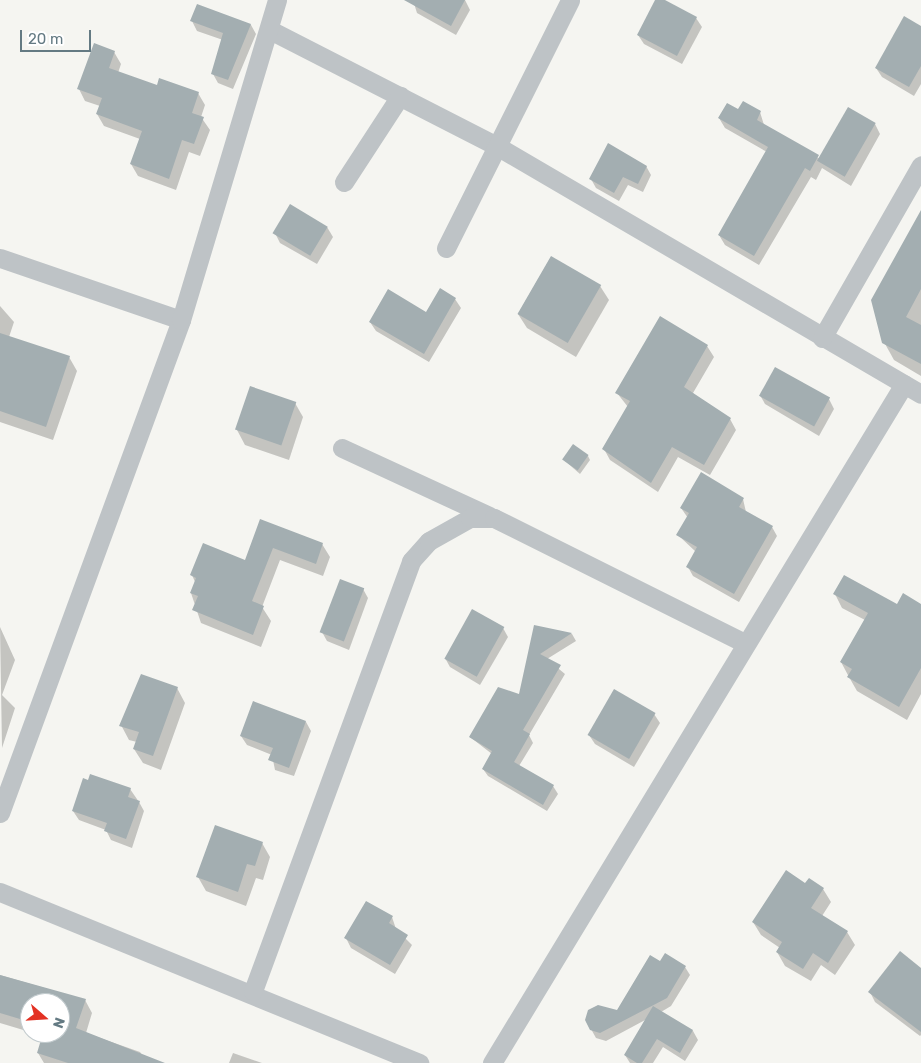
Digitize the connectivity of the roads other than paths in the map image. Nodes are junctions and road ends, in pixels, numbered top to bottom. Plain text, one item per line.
1 (277, 0) edge
2 (570, 0) edge
3 (270, 30) junction
4 (400, 96) junction
5 (494, 145) junction
6 (921, 165) edge
7 (344, 182) dead end
8 (446, 248) dead end
9 (0, 258) edge
10 (181, 320) junction
11 (822, 338) junction
12 (904, 384) junction
13 (921, 394) edge
14 (342, 448) dead end
15 (494, 518) junction
16 (745, 643) junction
17 (0, 813) edge
18 (0, 892) edge
19 (253, 991) junction
20 (420, 1063) edge
21 (492, 1063) edge

1 - 3 street
2 - 5 street
3 - 4 street
3 - 10 street
4 - 5 street
4 - 7 street
5 - 8 street
5 - 11 street
6 - 11 street
9 - 10 street
10 - 17 street
11 - 12 street
12 - 13 street
12 - 16 street
14 - 15 street
15 - 16 street
15 - 19 street
16 - 21 street
18 - 19 street
19 - 20 street

